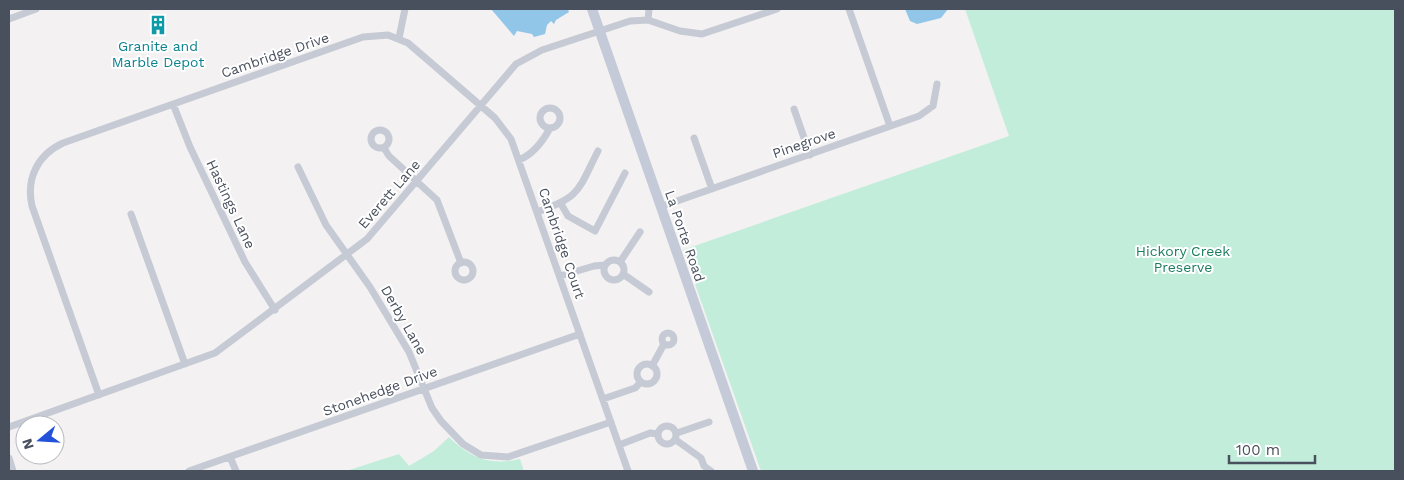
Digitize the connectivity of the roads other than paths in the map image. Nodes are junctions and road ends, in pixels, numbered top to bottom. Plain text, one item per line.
1 (34, 9) edge
2 (405, 9) edge
3 (592, 9) edge
4 (649, 9) edge
5 (777, 9) edge
6 (849, 9) edge
7 (9, 19) edge
8 (648, 20) junction
9 (599, 30) junction
10 (399, 38) junction
11 (937, 84) dead end
12 (173, 104) junction
13 (481, 105) junction
14 (794, 109) dead end
15 (890, 126) junction
16 (550, 128) dead end
17 (694, 138) dead end
18 (384, 148) dead end
19 (598, 151) dead end
20 (810, 155) junction
21 (519, 160) junction
22 (298, 167) dead end
23 (625, 173) dead end
24 (418, 180) junction
25 (712, 189) junction
26 (561, 204) junction
27 (660, 207) junction
28 (537, 212) junction
29 (131, 214) dead end
30 (640, 232) dead end
31 (348, 255) junction
32 (461, 262) dead end
33 (620, 262) junction
34 (605, 265) junction
35 (623, 274) junction
36 (560, 276) junction
37 (649, 292) dead end
38 (275, 310) junction
39 (580, 334) junction
40 (664, 344) dead end
41 (185, 364) junction
42 (652, 366) junction
43 (641, 382) junction
44 (424, 388) junction
45 (99, 395) junction
46 (603, 399) junction
47 (611, 422) junction
48 (709, 422) dead end
49 (9, 427) edge
50 (658, 434) junction
51 (676, 437) junction
52 (619, 445) junction
53 (230, 457) junction
54 (9, 458) edge
55 (13, 471) edge
56 (189, 471) edge
57 (236, 471) edge
58 (628, 471) edge
59 (711, 471) edge
60 (753, 471) edge

1 - 7 street
2 - 10 street
3 - 9 street, La Porte Road
4 - 8 street
5 - 8 street, Everett Lane
6 - 15 street
8 - 9 street, Everett Lane
9 - 13 street, Everett Lane
9 - 27 street, La Porte Road
10 - 12 street, Cambridge Drive
10 - 13 street
11 - 15 street, Pinegrove
12 - 38 street, Hastings Lane
12 - 45 street, Cambridge Drive
13 - 21 street, Cambridge Court
13 - 24 street, Everett Lane
14 - 20 street
15 - 20 street, Pinegrove
16 - 21 street
17 - 25 street
18 - 24 street
19 - 26 street
20 - 25 street, Pinegrove
21 - 28 street, Cambridge Court
22 - 31 street, Derby Lane
23 - 26 street
24 - 31 street, Everett Lane
24 - 32 street
25 - 27 street, Pinegrove
26 - 28 street
27 - 60 street, La Porte Road
28 - 36 street, Cambridge Court
29 - 41 street
30 - 33 street
31 - 38 street, Everett Lane
31 - 44 street, Derby Lane
33 - 34 street
33 - 35 street
34 - 35 street
34 - 36 street
35 - 37 street
36 - 39 street, Cambridge Court
38 - 41 street, Everett Lane
39 - 44 street, Stonehedge Drive
39 - 46 street, Cambridge Court
40 - 42 street
41 - 45 street, Everett Lane
42 - 43 street
42 - 43 street
43 - 46 street
44 - 47 street, Derby Lane
44 - 53 street, Stonehedge Drive
45 - 49 street, Everett Lane
46 - 47 street, Cambridge Court
47 - 52 street, Cambridge Court
48 - 51 street
50 - 51 street
50 - 51 street
50 - 52 street
51 - 59 street
52 - 58 street, Cambridge Court
53 - 56 street, Stonehedge Drive
53 - 57 street
54 - 55 street

